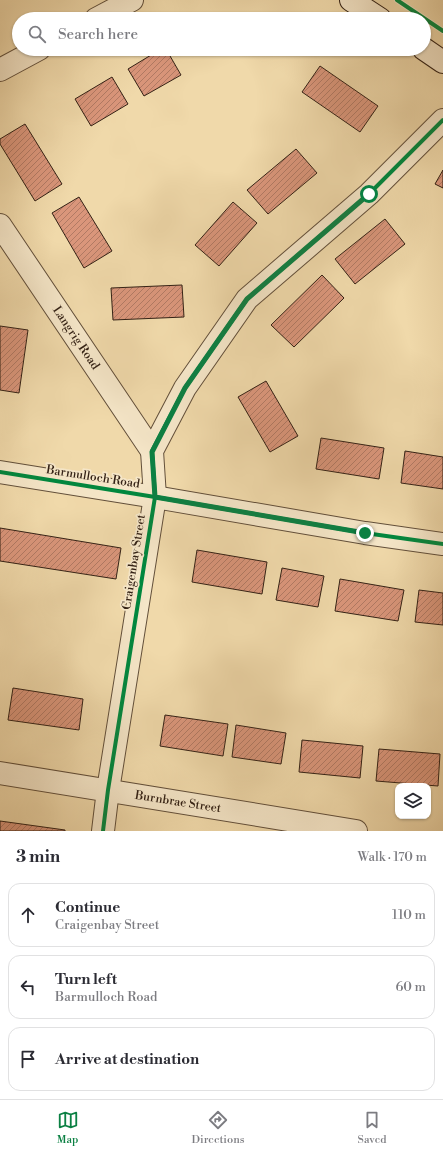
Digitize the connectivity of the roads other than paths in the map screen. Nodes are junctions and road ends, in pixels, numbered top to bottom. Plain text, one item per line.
1 (132, 0) edge
2 (351, 0) edge
3 (109, 12) edge
4 (369, 12) edge
5 (431, 54) edge
6 (26, 56) edge
7 (443, 62) edge
8 (0, 70) edge
9 (443, 120) edge
10 (0, 224) edge
11 (152, 452) junction
12 (0, 472) edge
13 (155, 497) junction
14 (443, 544) edge
15 (0, 773) edge
16 (108, 790) junction
17 (103, 831) edge
18 (356, 831) edge

1 - 3 street
2 - 4 street
5 - 7 street
6 - 8 street
9 - 11 street
10 - 11 street, Langrig Road
11 - 13 street, Craigenbay Street
12 - 13 street, Barmulloch Road
13 - 14 street, Barmulloch Road
13 - 16 street, Craigenbay Street
15 - 16 street, Burnbrae Street
16 - 17 street, Craigenbay Street
16 - 18 street, Burnbrae Street

